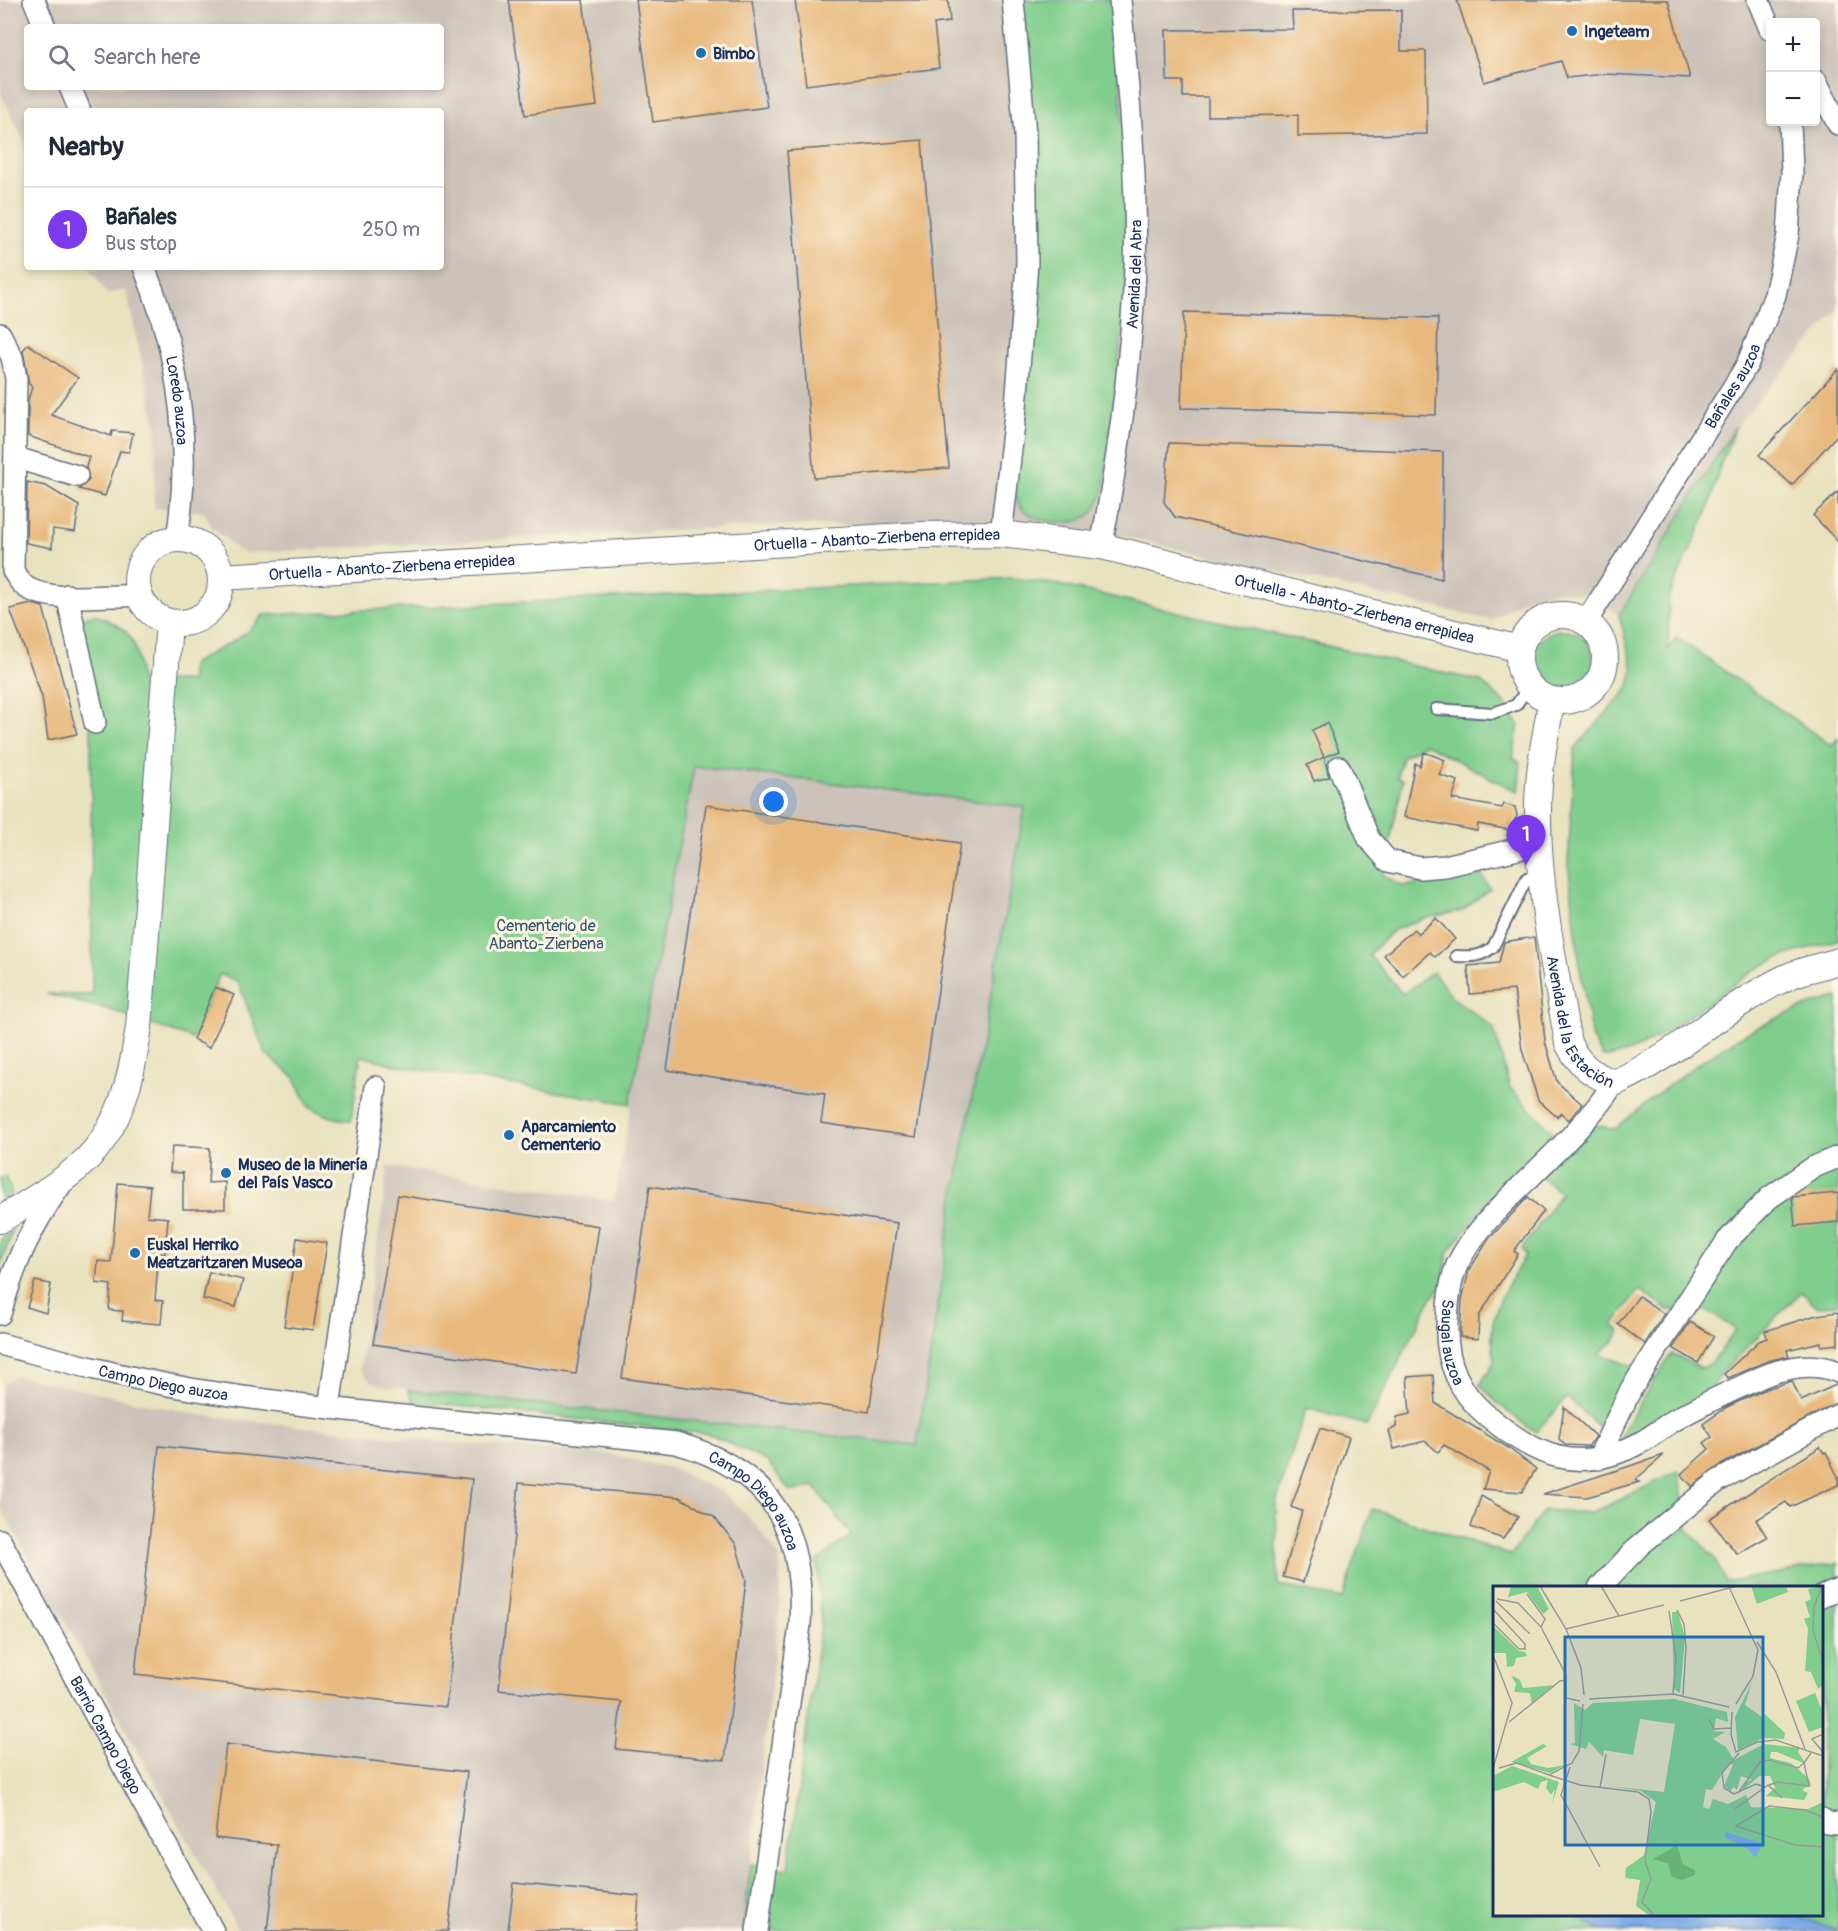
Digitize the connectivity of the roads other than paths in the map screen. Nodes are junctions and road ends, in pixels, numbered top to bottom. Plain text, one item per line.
1 (34, 0) edge
2 (1013, 0) edge
3 (1120, 0) edge
4 (1758, 0) edge
5 (1766, 19) edge
6 (44, 24) edge
7 (71, 90) edge
8 (1820, 90) edge
9 (79, 108) edge
10 (1838, 124) edge
11 (1790, 126) edge
12 (145, 270) edge
13 (0, 334) edge
14 (8, 402) edge
15 (16, 458) junction
16 (77, 476) dead end
17 (1001, 534) junction
18 (177, 539) junction
19 (1101, 546) junction
20 (221, 577) junction
21 (67, 595) junction
22 (139, 596) junction
23 (169, 622) junction
24 (1586, 622) junction
25 (1520, 650) junction
26 (1529, 686) junction
27 (1552, 700) junction
28 (1436, 709) dead end
29 (95, 723) dead end
30 (1339, 767) dead end
31 (1539, 844) junction
32 (1543, 876) junction
33 (1456, 956) dead end
34 (1838, 961) edge
35 (1614, 1083) junction
36 (376, 1087) dead end
37 (1838, 1156) edge
38 (65, 1178) junction
39 (0, 1220) edge
40 (0, 1314) edge
41 (0, 1344) edge
42 (1838, 1372) edge
43 (329, 1407) junction
44 (1838, 1415) edge
45 (1598, 1459) junction
46 (0, 1540) edge
47 (1600, 1586) edge
48 (1838, 1589) edge
49 (1823, 1595) edge
50 (1823, 1820) edge
51 (1838, 1824) edge
52 (213, 1931) edge
53 (757, 1931) edge

1 - 6 street
2 - 17 street
3 - 19 street, Avenida del Abra
4 - 5 street
7 - 9 street
8 - 10 street
11 - 24 street, Bañales auzoa
12 - 18 street, Loredo auzoa
13 - 14 street
14 - 15 street
15 - 16 street
15 - 21 street
17 - 19 street, Ortuella - Abanto-Zierbena errepidea
17 - 20 street, Ortuella - Abanto-Zierbena errepidea
18 - 20 street
18 - 22 street
19 - 25 street, Ortuella - Abanto-Zierbena errepidea
20 - 23 street
21 - 22 street
21 - 29 street
22 - 23 street
23 - 38 street
24 - 25 street
24 - 27 street
25 - 26 street
26 - 27 street
26 - 28 lane
27 - 31 street, Avenida del la Estación
30 - 31 street
31 - 32 street, Avenida del la Estación
32 - 33 lane
32 - 35 street, Avenida del la Estación
34 - 35 street, Avenida del la Estación
35 - 45 street, Saugal auzoa
36 - 43 street
37 - 45 street
38 - 39 street
38 - 40 street
41 - 43 street, Campo Diego auzoa
42 - 45 street, Saugal auzoa
43 - 53 street, Campo Diego auzoa
44 - 47 street
46 - 52 street, Barrio Campo Diego
48 - 49 street
50 - 51 street

